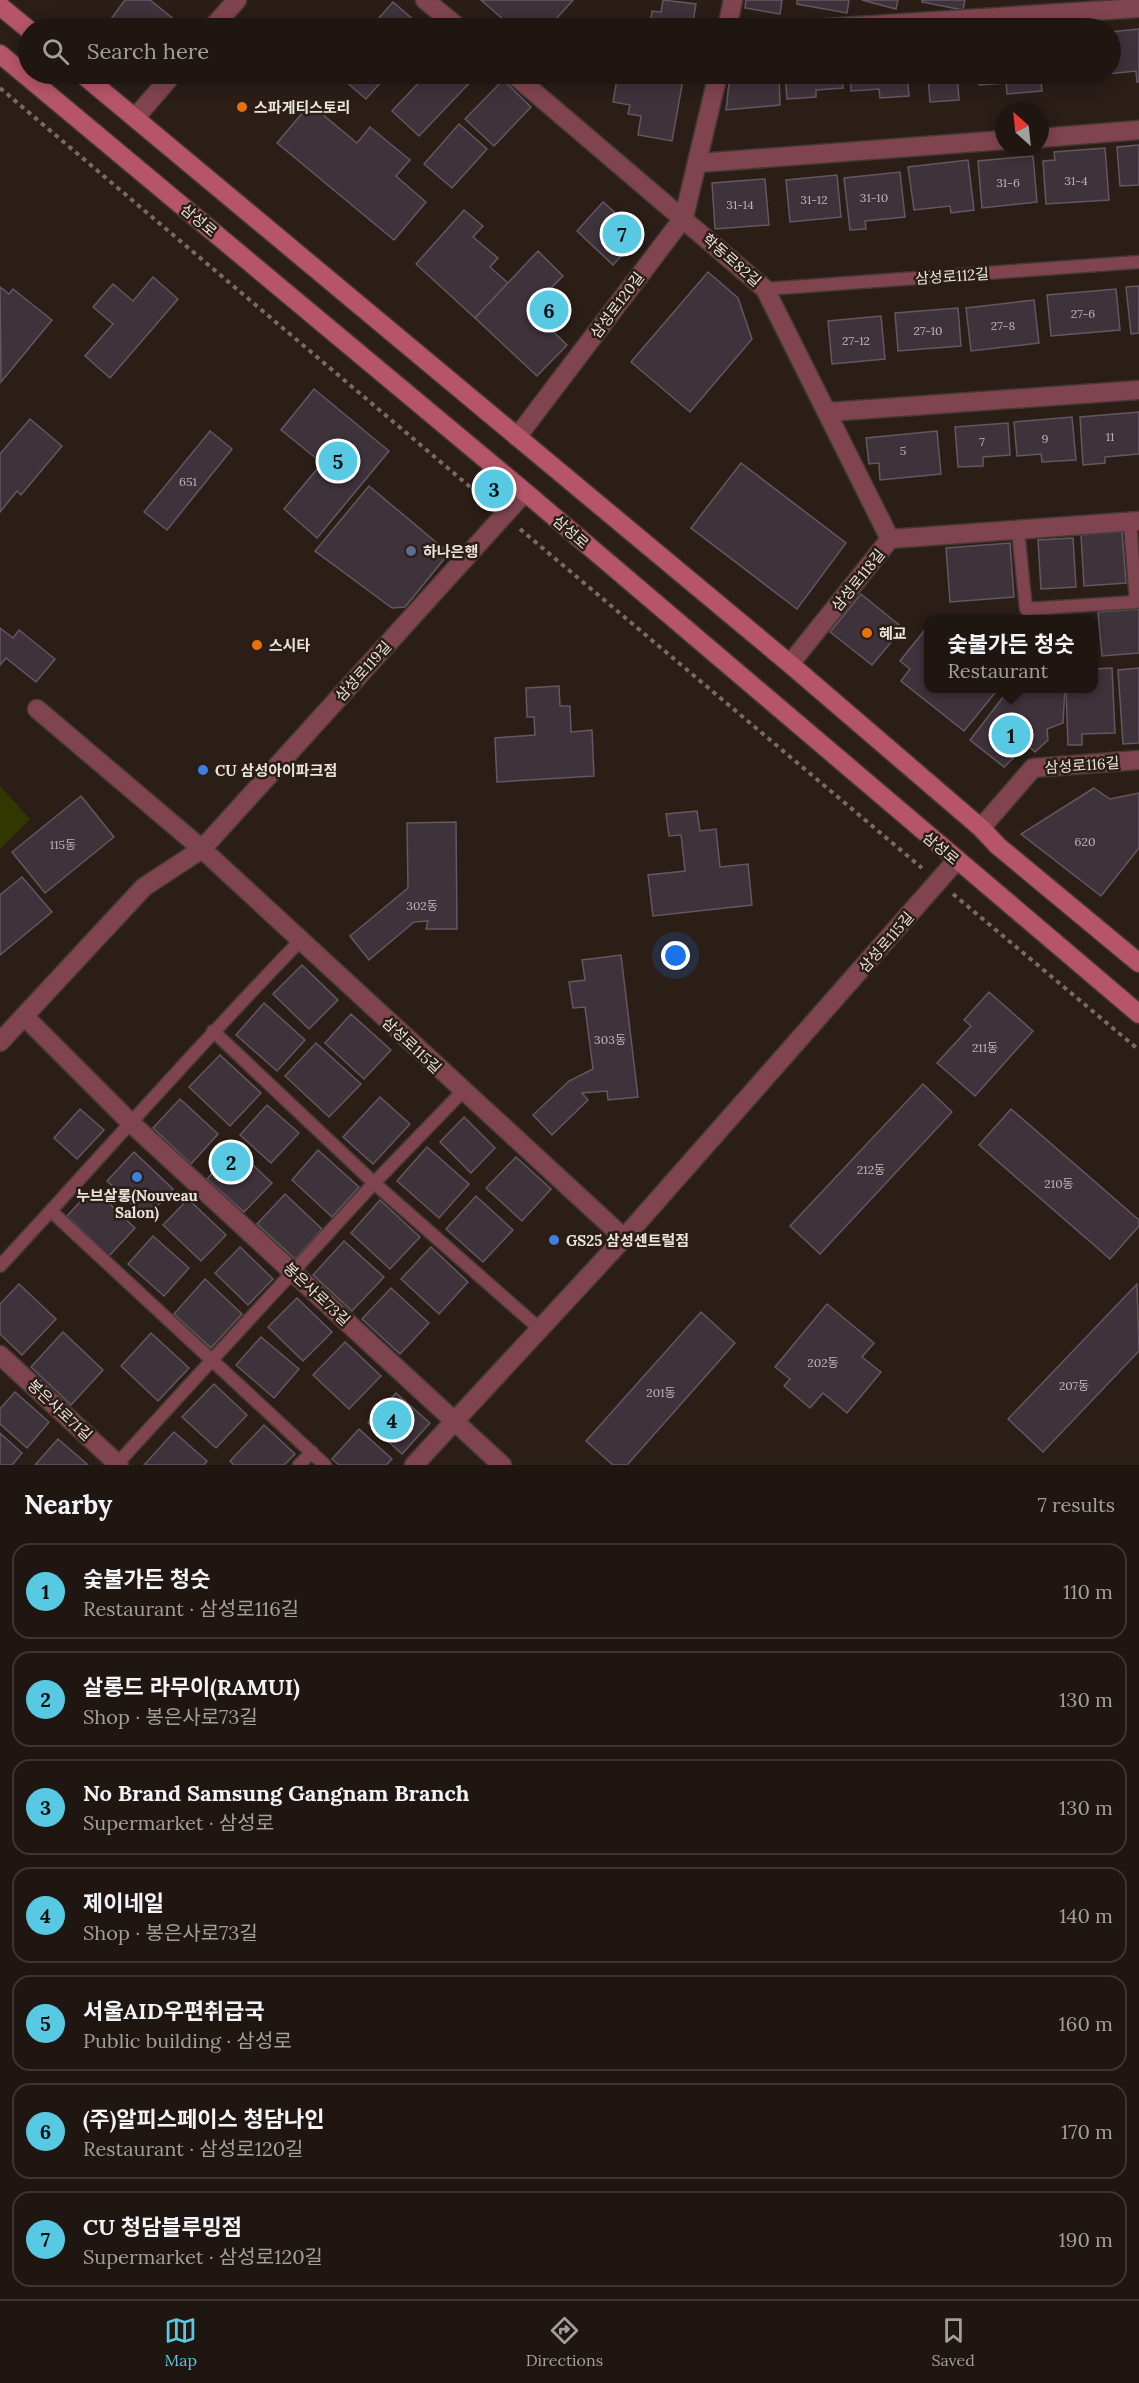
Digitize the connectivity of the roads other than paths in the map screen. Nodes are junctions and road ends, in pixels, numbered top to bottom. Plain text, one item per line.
1 (237, 0) edge
2 (425, 0) edge
3 (733, 0) edge
4 (0, 6) edge
5 (1085, 6) edge
6 (1139, 8) edge
7 (990, 9) edge
8 (221, 18) edge
9 (447, 18) edge
10 (730, 18) edge
11 (912, 18) edge
12 (18, 21) edge
13 (0, 54) edge
14 (18, 69) edge
15 (36, 84) edge
16 (94, 84) edge
17 (164, 84) edge
18 (525, 84) edge
19 (716, 84) edge
20 (135, 118) junction
21 (1139, 130) edge
22 (1049, 137) edge
23 (995, 141) edge
24 (699, 163) junction
25 (684, 217) junction
26 (1139, 262) edge
27 (765, 289) junction
28 (1139, 390) edge
29 (828, 412) junction
30 (517, 437) junction
31 (525, 492) junction
32 (1135, 522) edge
33 (1018, 530) junction
34 (890, 539) junction
35 (790, 664) junction
36 (37, 709) dead end
37 (1139, 760) edge
38 (981, 828) junction
39 (202, 849) junction
40 (956, 861) junction
41 (299, 942) junction
42 (1139, 963) edge
43 (1139, 1014) edge
44 (24, 1016) junction
45 (213, 1031) junction
46 (0, 1042) edge
47 (462, 1092) junction
48 (132, 1124) junction
49 (374, 1183) junction
50 (51, 1211) junction
51 (624, 1238) junction
52 (0, 1266) edge
53 (294, 1273) junction
54 (541, 1330) junction
55 (0, 1355) edge
56 (213, 1360) junction
57 (454, 1422) junction
58 (312, 1452) junction
59 (118, 1464) edge
60 (299, 1465) edge
61 (325, 1465) edge
62 (414, 1465) edge
63 (502, 1465) edge

1 - 8 street
2 - 9 street
3 - 10 street
4 - 12 main road
5 - 6 street
5 - 7 street
7 - 11 street
13 - 14 main road, 삼성로
15 - 31 main road, 삼성로
16 - 20 main road
17 - 20 street
18 - 25 street, 학동로82길
19 - 24 street, 삼성로120길
20 - 30 main road
21 - 22 street
23 - 24 street
24 - 25 street, 삼성로120길
25 - 27 street, 학동로82길
25 - 30 street, 삼성로120길
26 - 27 lane, 삼성로112길
27 - 29 street, 학동로82길
28 - 29 street
29 - 34 street, 학동로82길
30 - 35 main road
31 - 39 street, 삼성로119길
31 - 40 main road, 삼성로
32 - 33 street, 삼성로118길
32 - 33 lane, 삼성로118길
33 - 34 street, 삼성로118길
34 - 35 street, 삼성로118길
35 - 38 main road
36 - 39 street
37 - 38 street, 삼성로116길
38 - 42 main road
39 - 41 street, 삼성로115길
39 - 44 street, 삼성로119길
40 - 43 main road, 삼성로
40 - 51 street, 삼성로115길
41 - 45 lane
41 - 47 street, 삼성로115길
44 - 46 street, 삼성로119길
44 - 48 street, 봉은사로73길
45 - 48 lane
45 - 49 lane
47 - 49 lane
47 - 51 street, 삼성로115길
48 - 50 lane
48 - 53 street, 봉은사로73길
49 - 53 lane
49 - 54 lane
50 - 52 lane
50 - 56 lane
51 - 54 street, 삼성로115길
53 - 56 lane
53 - 57 street, 봉은사로73길
54 - 57 street, 삼성로115길
55 - 59 street, 봉은사로71길
56 - 58 lane
56 - 59 lane
57 - 62 street, 삼성로115길
57 - 63 street, 봉은사로73길
58 - 60 lane
58 - 61 lane

